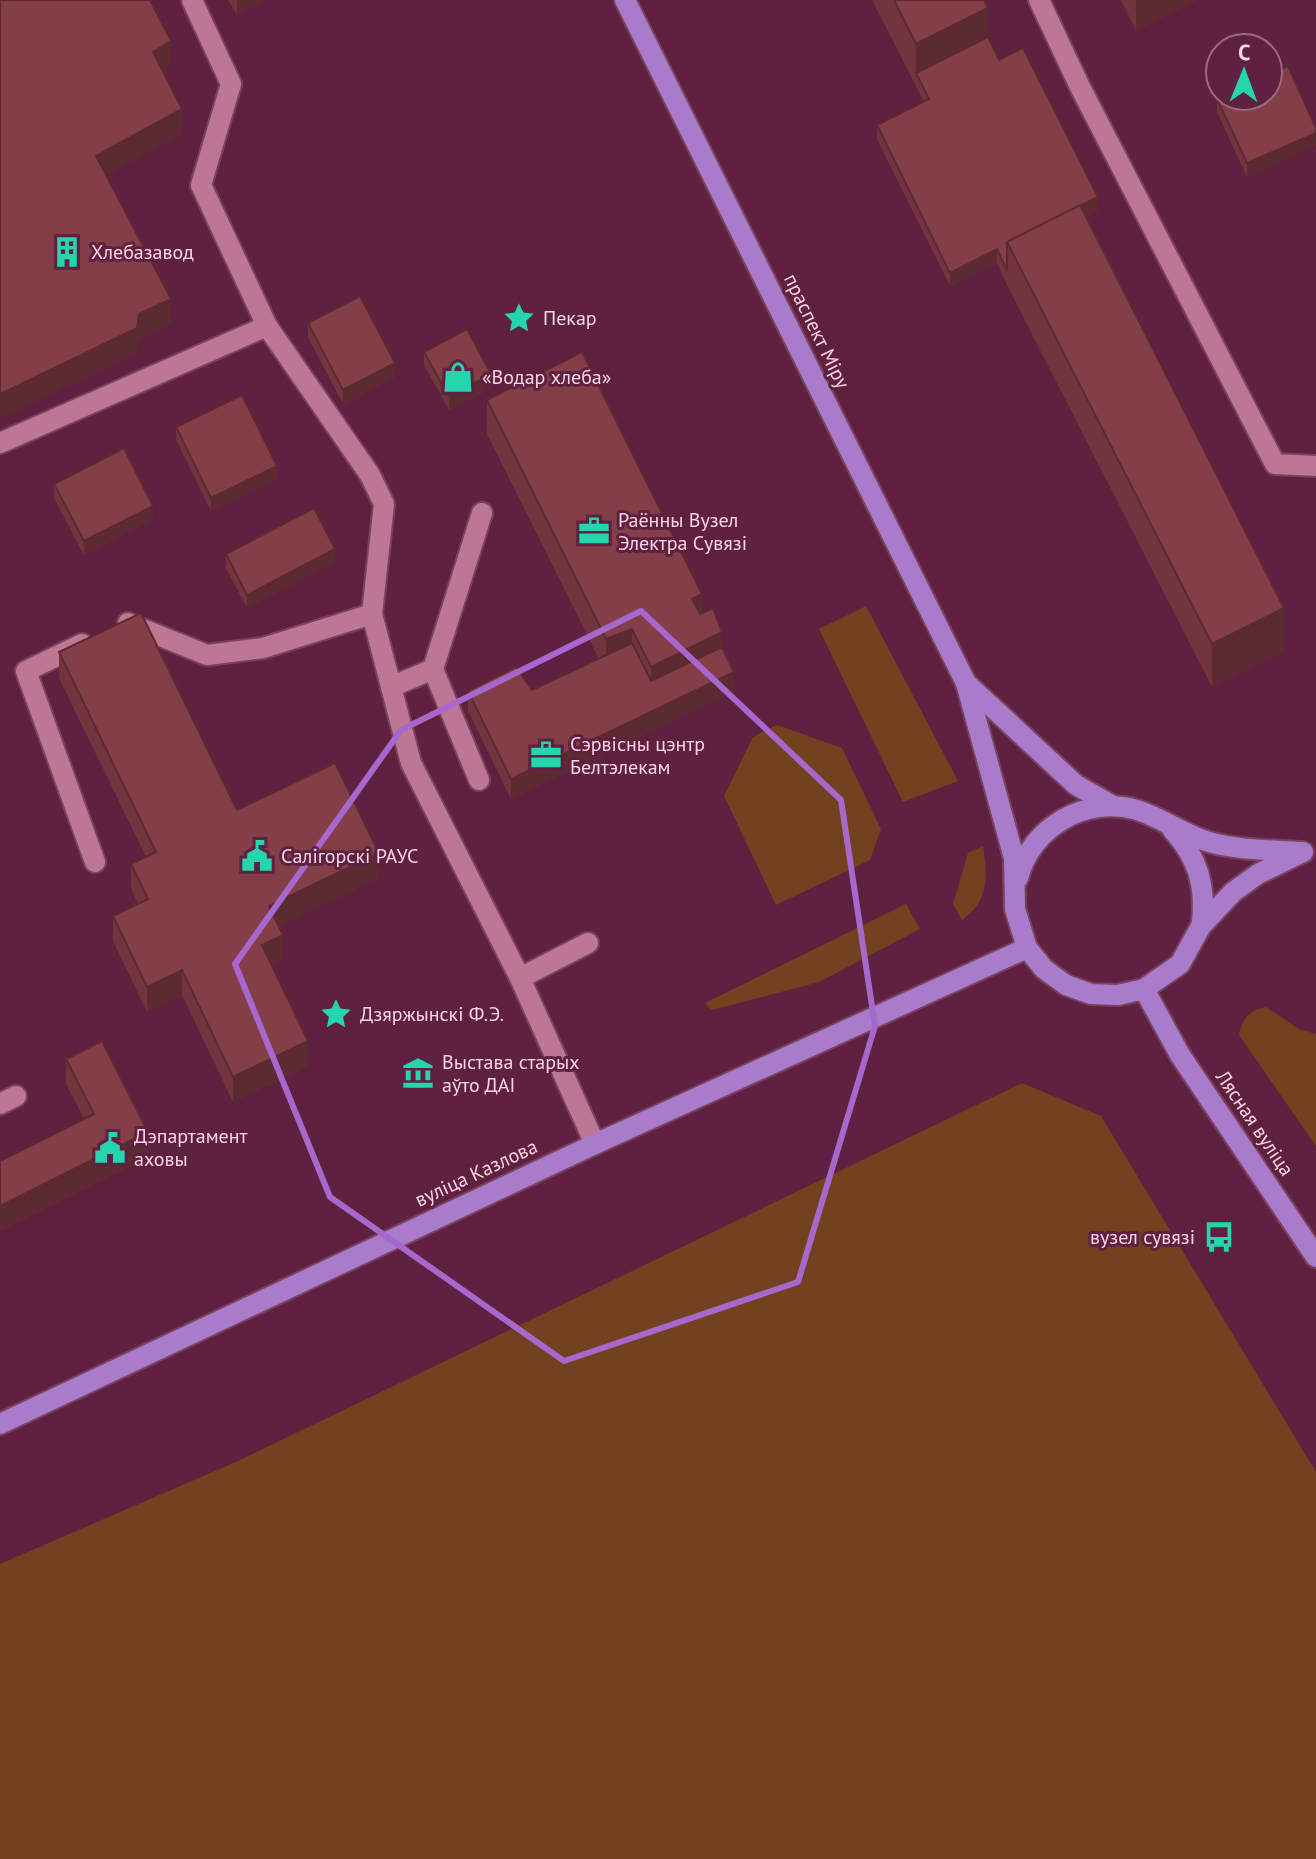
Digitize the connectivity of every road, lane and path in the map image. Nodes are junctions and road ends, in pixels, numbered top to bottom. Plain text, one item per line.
1 (192, 0) edge
2 (625, 0) edge
3 (1039, 0) edge
4 (267, 326) junction
5 (0, 443) edge
6 (1316, 466) edge
7 (482, 513) dead end
8 (372, 614) junction
9 (433, 669) junction
10 (966, 683) junction
11 (391, 687) junction
12 (479, 780) dead end
13 (1113, 806) junction
14 (1169, 826) junction
15 (1310, 852) edge
16 (95, 862) dead end
17 (1015, 889) junction
18 (1201, 926) junction
19 (588, 943) dead end
20 (1027, 948) junction
21 (520, 978) junction
22 (1144, 989) junction
23 (595, 1144) junction
24 (1316, 1257) edge
25 (0, 1424) edge

1 - 4 lane
2 - 10 main road, праспект Міру
3 - 6 lane
4 - 5 lane
4 - 8 lane
7 - 9 lane
8 - 11 lane
8 - 16 lane
9 - 11 lane
9 - 12 lane
10 - 13 main road
10 - 17 main road
11 - 21 lane
13 - 14 main road
13 - 17 main road
14 - 15 main road
14 - 18 main road
15 - 18 main road
17 - 20 main road
18 - 22 main road
19 - 21 lane
20 - 22 main road
20 - 23 main road, вуліца Казлова
21 - 23 lane
22 - 24 main road, Лясная вуліца
23 - 25 main road, вуліца Казлова

